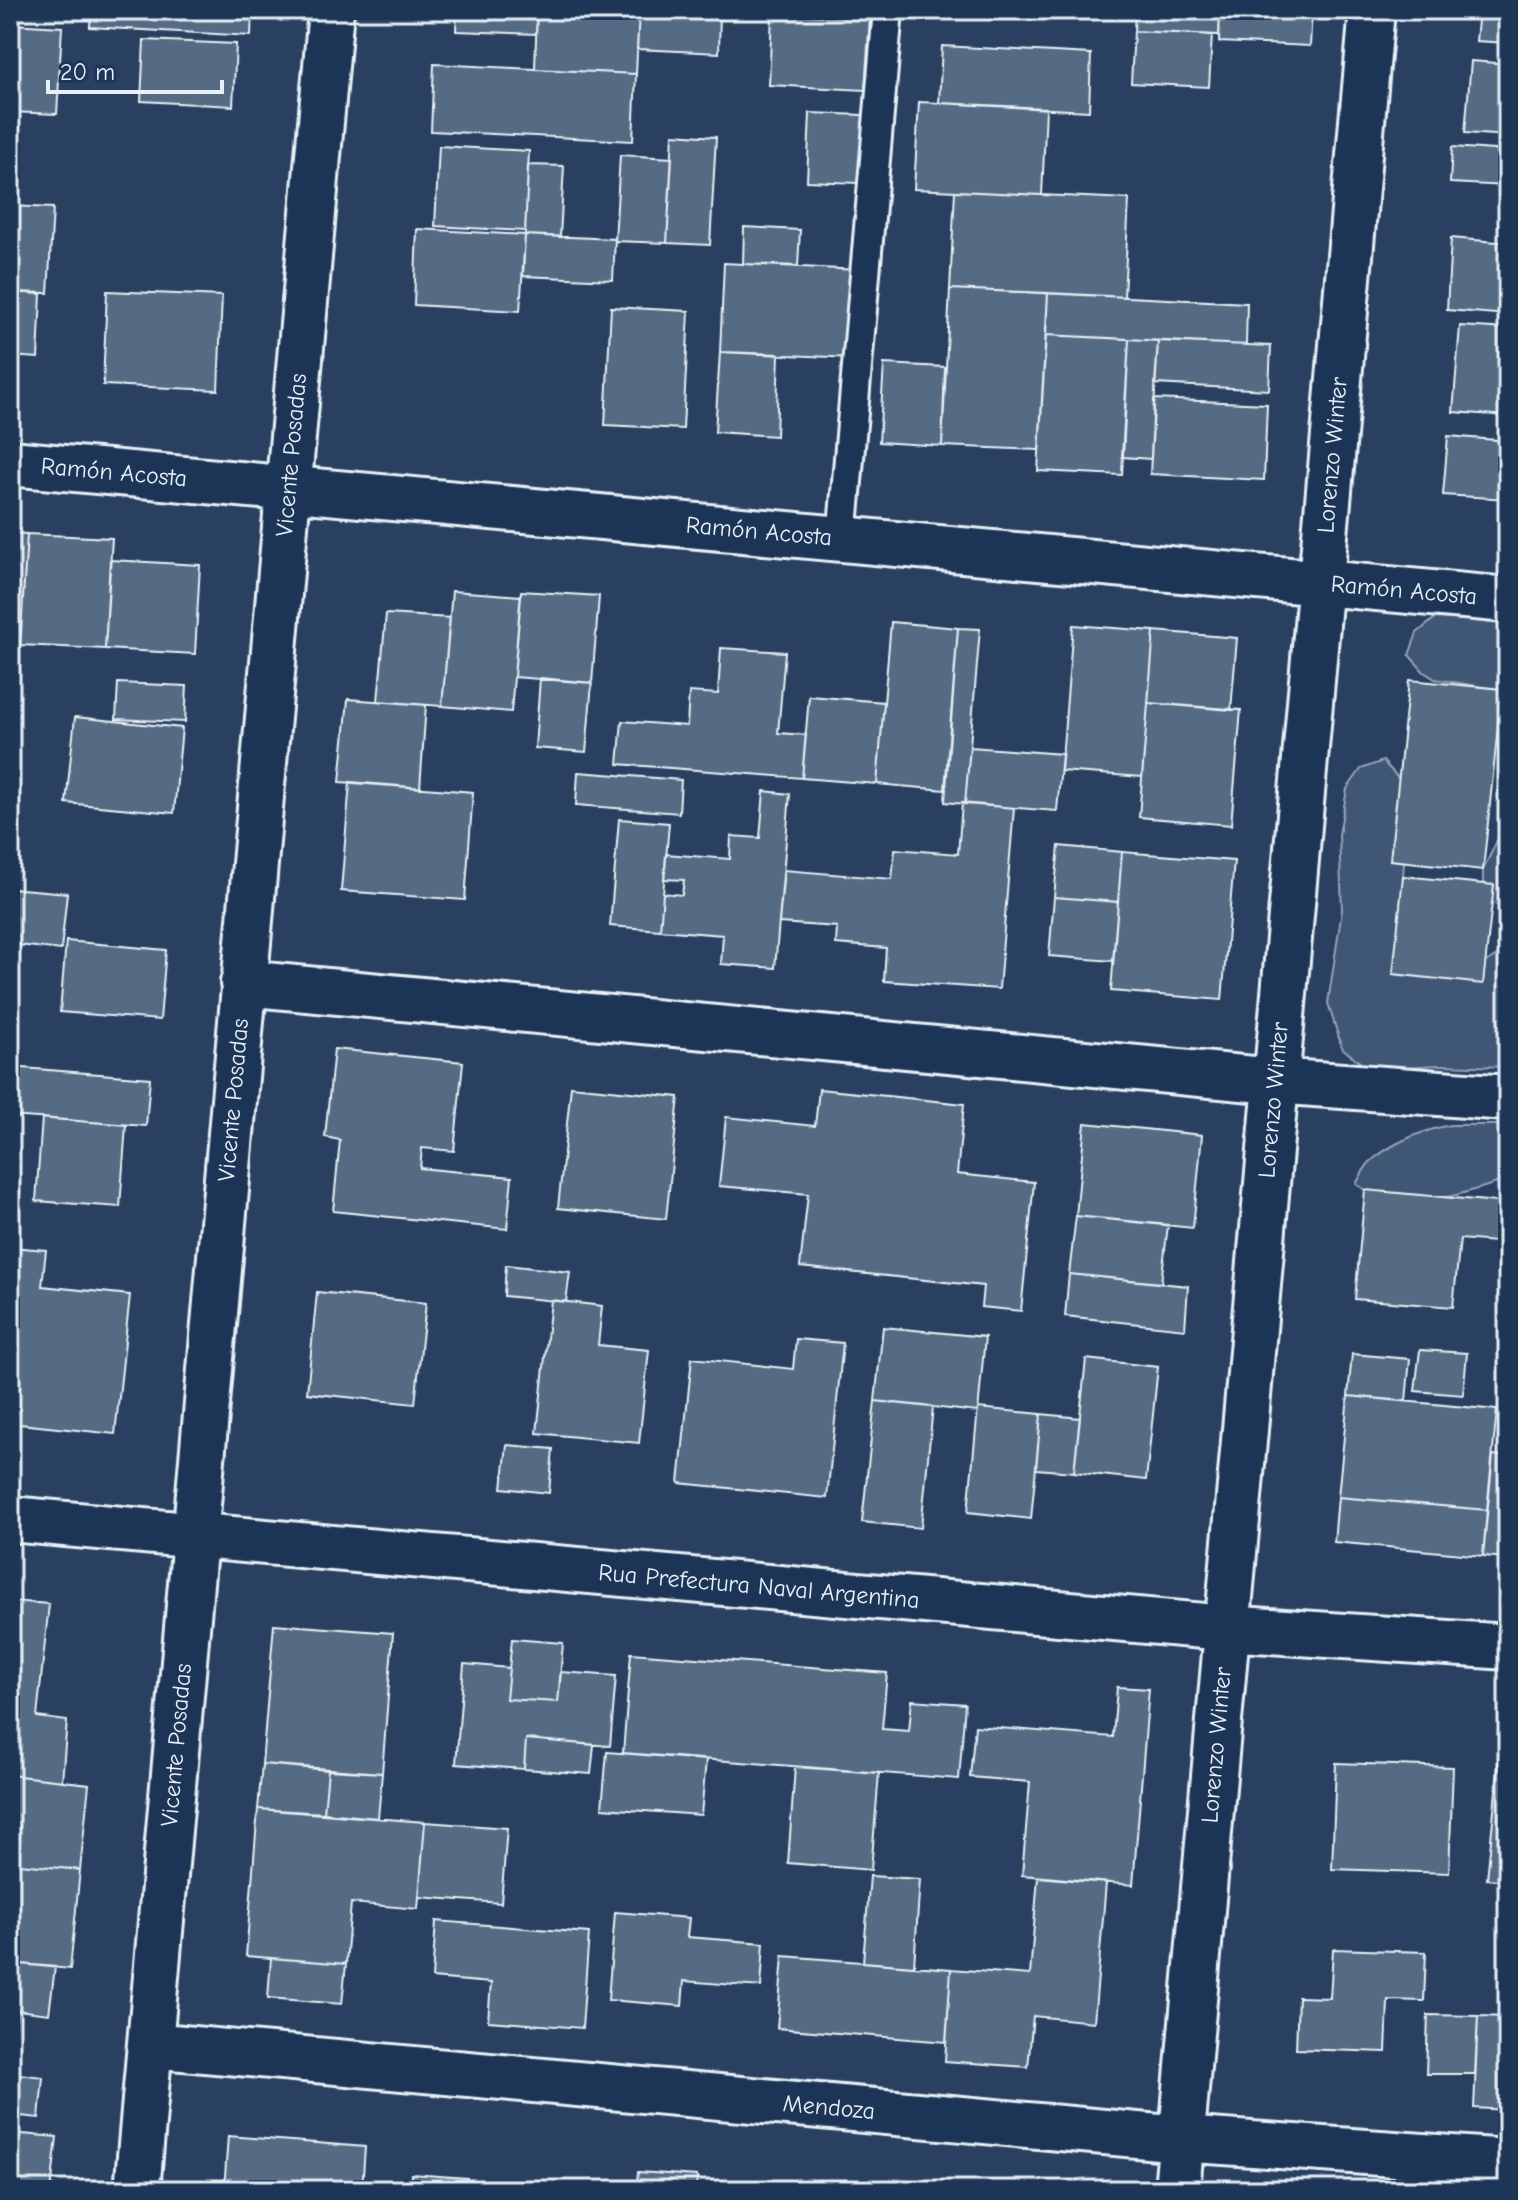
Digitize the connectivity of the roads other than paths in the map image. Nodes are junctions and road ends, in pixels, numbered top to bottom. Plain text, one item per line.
1 (331, 10) edge
2 (888, 10) edge
3 (1372, 10) edge
4 (10, 463) edge
5 (288, 488) junction
6 (842, 539) junction
7 (1320, 582) junction
8 (1508, 600) edge
9 (243, 983) junction
10 (1274, 1081) junction
11 (1508, 1098) edge
12 (10, 1519) edge
13 (193, 1535) junction
14 (1226, 1628) junction
15 (1508, 1647) edge
16 (150, 2045) junction
17 (1181, 2139) junction
18 (1508, 2162) edge
19 (137, 2190) edge
20 (1177, 2190) edge

1 - 5 street, Vicente Posadas
2 - 6 lane
3 - 7 street, Lorenzo Winter
4 - 5 street, Ramón Acosta
5 - 6 street, Ramón Acosta
5 - 9 street, Vicente Posadas
6 - 7 street, Ramón Acosta
7 - 8 street, Ramón Acosta
7 - 10 street, Lorenzo Winter
9 - 10 street
9 - 13 street, Vicente Posadas
10 - 11 street
10 - 14 street, Lorenzo Winter
12 - 13 street, Rua Prefectura Naval Argentina
13 - 14 street, Rua Prefectura Naval Argentina
13 - 16 street, Vicente Posadas
14 - 15 street, Rua Prefectura Naval Argentina
14 - 17 street, Lorenzo Winter
16 - 17 street, Mendoza
16 - 19 street, Vicente Posadas
17 - 18 street, Mendoza
17 - 20 street, Lorenzo Winter

